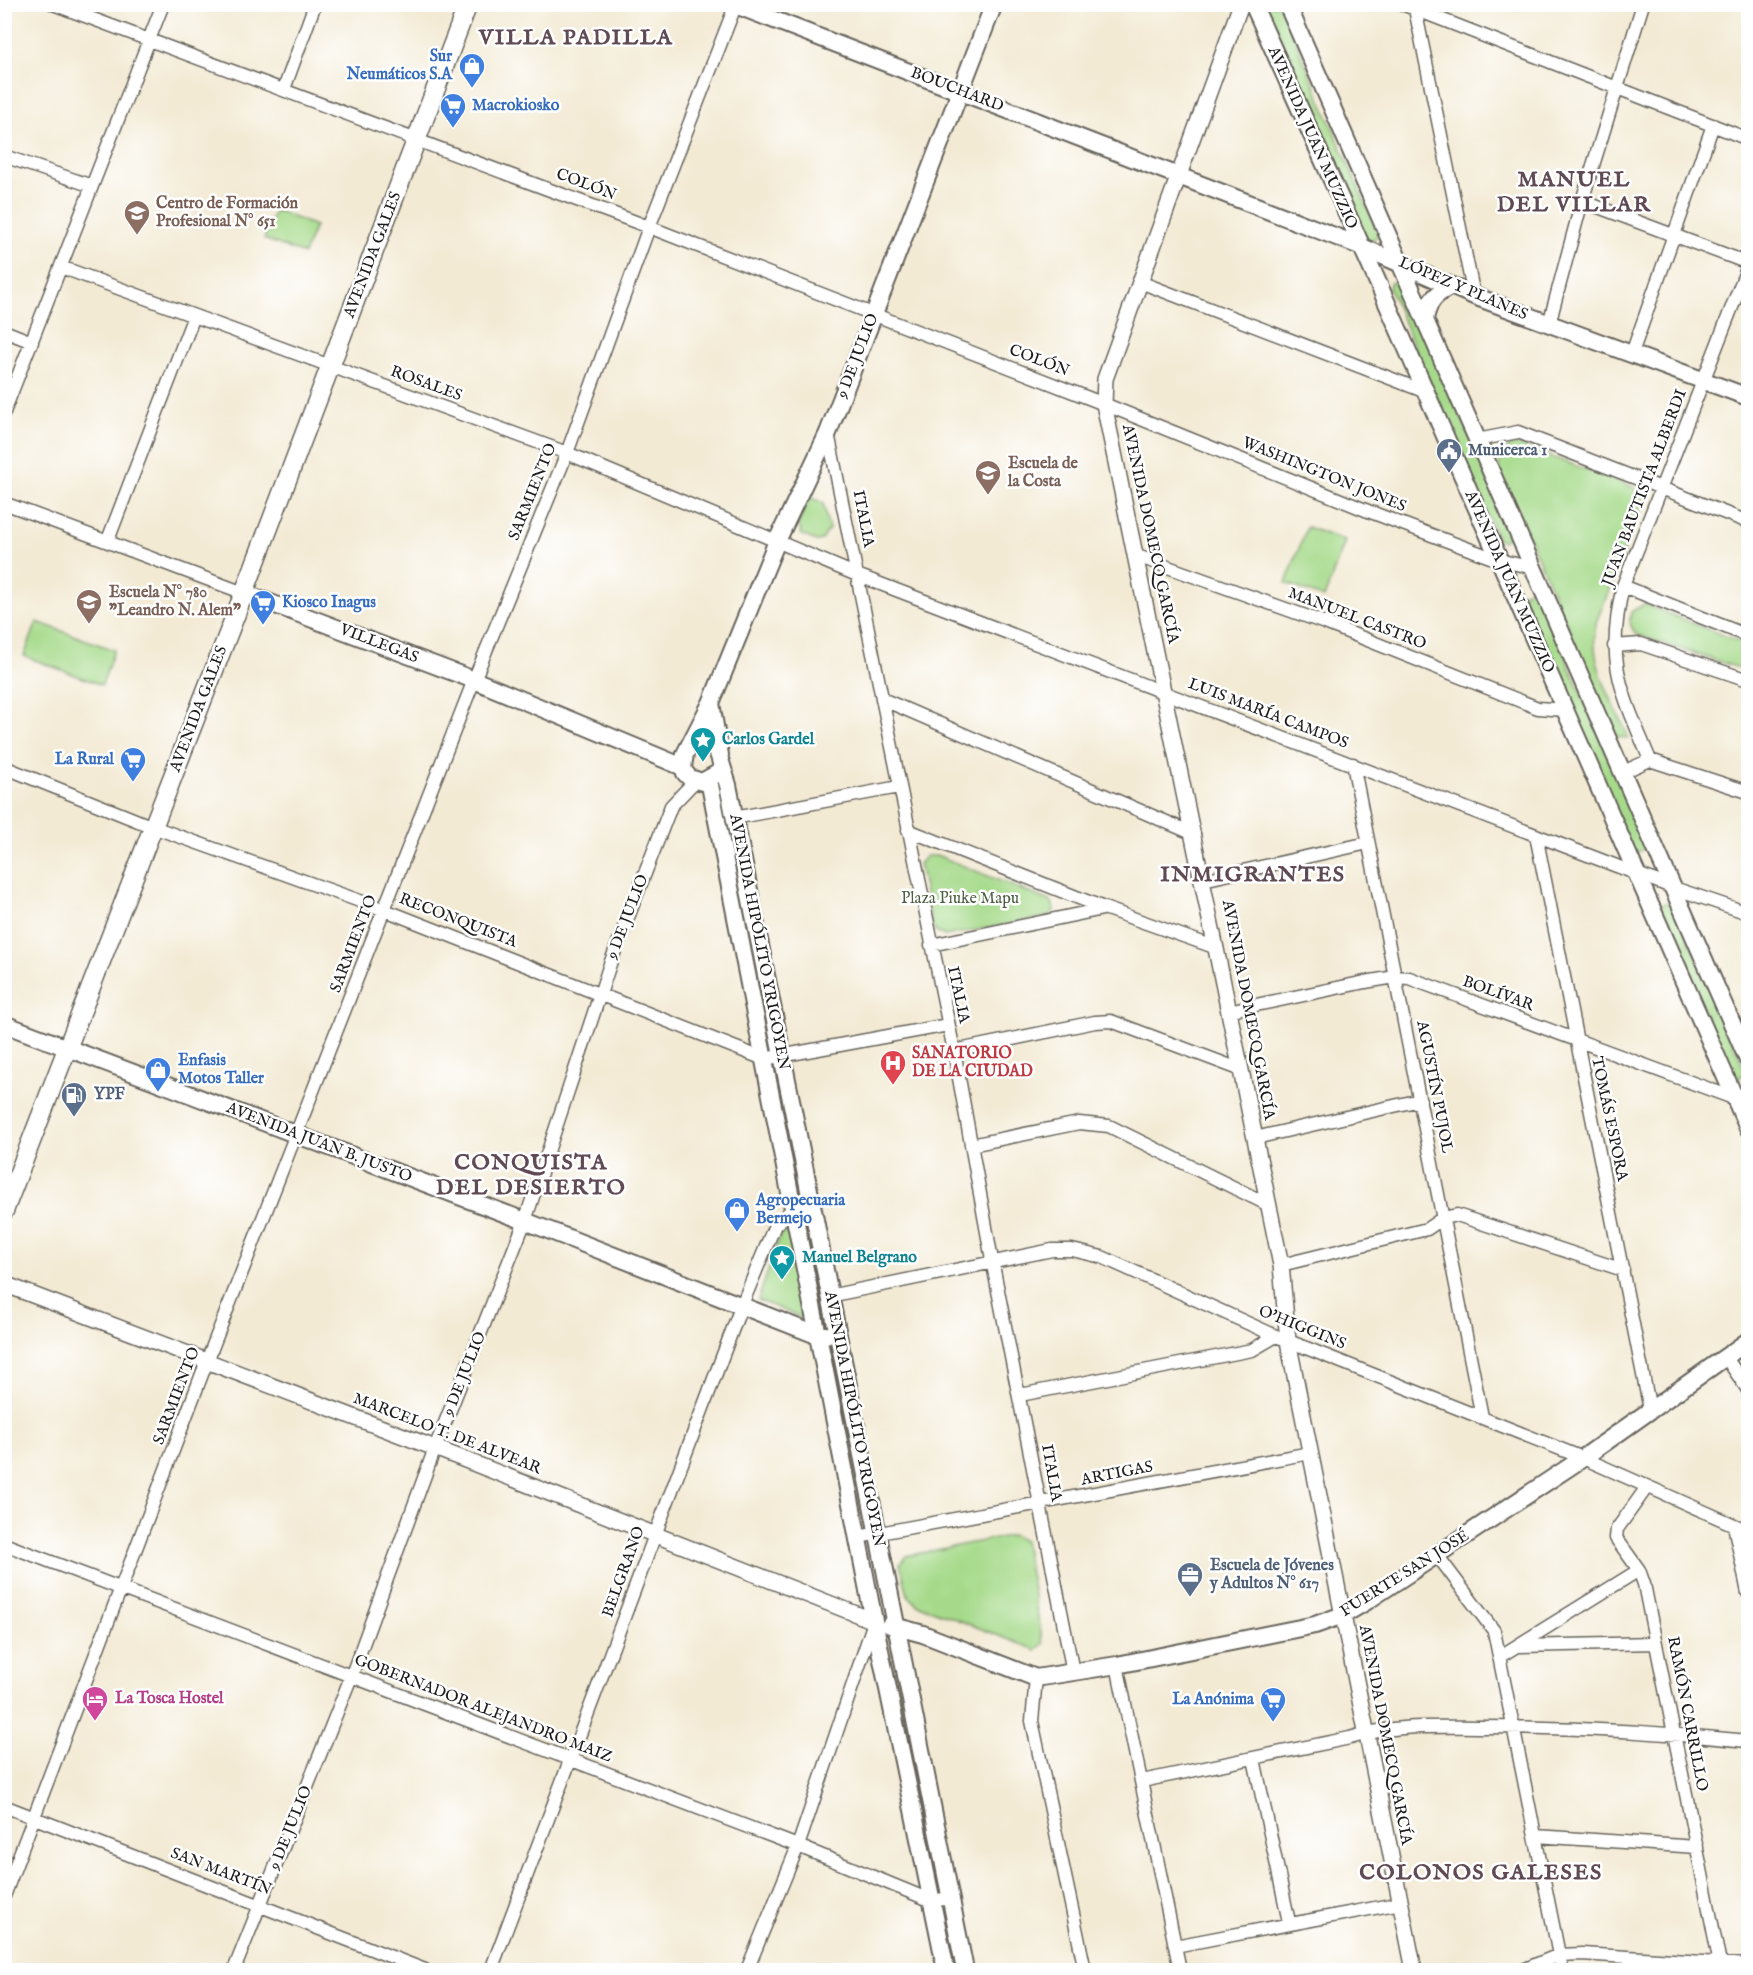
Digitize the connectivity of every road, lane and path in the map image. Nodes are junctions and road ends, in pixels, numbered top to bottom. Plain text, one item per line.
1 (53, 4) edge
2 (163, 4) edge
3 (315, 4) edge
4 (468, 4) edge
5 (994, 4) edge
6 (1241, 4) edge
7 (1253, 4) edge
8 (1287, 4) edge
9 (1643, 4) edge
10 (735, 5) edge
11 (1409, 6) edge
12 (149, 40) junction
13 (1617, 87) junction
14 (284, 89) junction
15 (961, 91) junction
16 (1713, 126) junction
17 (1749, 139) edge
18 (418, 140) junction
19 (4, 156) edge
20 (1180, 176) junction
21 (92, 186) junction
22 (1582, 201) junction
23 (649, 227) junction
24 (1674, 235) junction
25 (1360, 246) junction
26 (1401, 263) junction
27 (1749, 265) edge
28 (61, 267) junction
29 (1140, 282) junction
30 (1452, 286) junction
31 (1474, 296) junction
32 (874, 315) junction
33 (194, 316) junction
34 (1425, 319) junction
35 (1549, 324) junction
36 (4, 331) edge
37 (32, 342) junction
38 (1632, 353) junction
39 (331, 366) junction
40 (1705, 381) junction
41 (1426, 392) junction
42 (1749, 398) edge
43 (1104, 404) junction
44 (4, 412) edge
45 (828, 433) junction
46 (1477, 440) junction
47 (567, 453) junction
48 (1660, 488) junction
49 (4, 503) edge
50 (1749, 522) edge
51 (108, 540) junction
52 (777, 541) junction
53 (1137, 556) junction
54 (1498, 560) junction
55 (1534, 568) junction
56 (857, 575) junction
57 (1623, 586) junction
58 (244, 593) junction
59 (1749, 636) edge
60 (1614, 646) junction
61 (474, 680) junction
62 (1749, 680) edge
63 (1165, 692) junction
64 (882, 699) junction
65 (711, 703) junction
66 (1565, 710) junction
67 (688, 748) junction
68 (721, 758) junction
69 (1650, 760) junction
70 (1353, 764) junction
71 (683, 767) junction
72 (4, 768) edge
73 (1623, 772) junction
74 (702, 781) junction
75 (899, 787) junction
76 (1749, 792) edge
77 (734, 818) junction
78 (153, 827) junction
79 (908, 830) junction
80 (1194, 834) junction
81 (1536, 835) junction
82 (1368, 843) junction
83 (1635, 871) junction
84 (1203, 880) junction
85 (1674, 888) junction
86 (1104, 908) junction
87 (385, 910) junction
88 (1749, 913) edge
89 (931, 945) junction
90 (1217, 948) junction
91 (1395, 977) junction
92 (601, 994) junction
93 (1228, 1011) junction
94 (4, 1024) edge
95 (948, 1025) junction
96 (1576, 1039) junction
97 (68, 1047) junction
98 (954, 1051) junction
99 (782, 1056) junction
100 (764, 1059) junction
101 (1749, 1060) edge
102 (1239, 1069) junction
103 (1742, 1097) edge
104 (1419, 1100) junction
105 (1749, 1128) edge
106 (298, 1135) junction
107 (1255, 1138) junction
108 (971, 1145) junction
109 (1269, 1205) junction
110 (812, 1206) junction
111 (793, 1209) junction
112 (4, 1210) edge
113 (1443, 1218) junction
114 (525, 1221) junction
115 (992, 1260) junction
116 (1281, 1265) junction
117 (1623, 1270) junction
118 (4, 1284) edge
119 (829, 1296) junction
120 (741, 1307) junction
121 (828, 1335) junction
122 (1282, 1339) junction
123 (1749, 1341) edge
124 (1725, 1356) junction
125 (207, 1361) junction
126 (1749, 1390) edge
127 (1020, 1395) junction
128 (1650, 1410) junction
129 (1482, 1417) junction
130 (435, 1448) junction
131 (1310, 1453) junction
132 (1583, 1458) junction
133 (1647, 1487) junction
134 (1040, 1505) junction
135 (1734, 1526) junction
136 (1749, 1531) edge
137 (878, 1534) junction
138 (655, 1536) junction
139 (858, 1538) junction
140 (4, 1544) edge
141 (1437, 1555) junction
142 (1640, 1570) junction
143 (122, 1591) junction
144 (1749, 1593) edge
145 (1343, 1615) junction
146 (874, 1621) junction
147 (897, 1627) junction
148 (1656, 1643) junction
149 (1518, 1646) junction
150 (1499, 1657) junction
151 (1117, 1665) junction
152 (1073, 1672) junction
153 (351, 1677) junction
154 (1036, 1678) junction
155 (1512, 1727) junction
156 (1365, 1734) junction
157 (1674, 1734) junction
158 (1749, 1741) edge
159 (1254, 1759) junction
160 (573, 1760) junction
161 (1142, 1781) junction
162 (4, 1806) edge
163 (36, 1818) junction
164 (1536, 1836) junction
165 (798, 1846) junction
166 (1697, 1847) junction
167 (4, 1896) edge
168 (950, 1898) junction
169 (932, 1901) junction
170 (1401, 1903) junction
171 (260, 1905) junction
172 (1289, 1922) junction
173 (1175, 1946) junction
174 (1559, 1955) junction
175 (1720, 1964) junction
176 (1749, 1965) edge
177 (234, 1971) edge
178 (425, 1971) edge
179 (491, 1971) edge
180 (747, 1971) edge
181 (946, 1971) edge
182 (965, 1971) edge
183 (1084, 1971) edge
184 (1180, 1971) edge
185 (1414, 1971) edge
186 (1523, 1971) edge
187 (1562, 1971) edge

1 - 12 street, COLÓN
2 - 12 street
3 - 14 street
4 - 18 main road, AVENIDA GALES
5 - 15 main road, 9 DE JULIO
6 - 20 street, AVENIDA DOMECQ GARCÍA
7 - 25 main road, AVENIDA JUAN MUZZIO
8 - 26 main road, AVENIDA JUAN MUZZIO
9 - 13 street
10 - 15 main road, BOUCHARD
10 - 23 street, SARMIENTO
11 - 13 street
11 - 31 street
12 - 14 street, COLÓN
12 - 21 street
13 - 16 street
13 - 22 street
14 - 18 street, COLÓN
15 - 20 main road, BOUCHARD
15 - 32 main road, 9 DE JULIO
16 - 17 street
16 - 24 street
18 - 23 street, COLÓN
18 - 39 main road, AVENIDA GALES
19 - 21 street
20 - 25 main road, LÓPEZ Y PLANES
20 - 29 street, AVENIDA DOMECQ GARCÍA
21 - 28 street
22 - 24 street
22 - 35 street
23 - 32 street, COLÓN
23 - 47 street, SARMIENTO
24 - 27 street
24 - 38 street
25 - 26 main road, LÓPEZ Y PLANES
25 - 41 main road, AVENIDA JUAN MUZZIO
26 - 30 main road, LÓPEZ Y PLANES
26 - 34 main road, AVENIDA JUAN MUZZIO
27 - 40 street, JUAN BAUTISTA ALBERDI
28 - 33 street, ROSALES
28 - 37 street
29 - 41 street
29 - 43 street, AVENIDA DOMECQ GARCÍA
30 - 31 main road, LÓPEZ Y PLANES
30 - 34 main road
31 - 35 main road, LÓPEZ Y PLANES
32 - 43 street, COLÓN
32 - 45 main road, 9 DE JULIO
33 - 39 street, ROSALES
33 - 51 street
34 - 46 main road, AVENIDA JUAN MUZZIO
35 - 38 main road, LÓPEZ Y PLANES
36 - 37 street
37 - 44 street
38 - 40 main road, LÓPEZ Y PLANES
39 - 47 street, ROSALES
39 - 58 main road, AVENIDA GALES
40 - 42 main road, LÓPEZ Y PLANES
40 - 48 street, JUAN BAUTISTA ALBERDI
41 - 54 main road, AVENIDA JUAN MUZZIO
43 - 53 street, AVENIDA DOMECQ GARCÍA
43 - 54 street, WASHINGTON JONES
45 - 52 main road, 9 DE JULIO
45 - 56 street, ITALIA
46 - 48 street
46 - 55 main road, AVENIDA JUAN MUZZIO
47 - 52 street, ROSALES
47 - 61 street, SARMIENTO
48 - 50 street
48 - 57 street, JUAN BAUTISTA ALBERDI
49 - 51 street, VILLEGAS
51 - 58 street, VILLEGAS
52 - 56 street, LUIS MARÍA CAMPOS
52 - 65 main road, 9 DE JULIO
53 - 63 street, AVENIDA DOMECQ GARCÍA
53 - 66 street, MANUEL CASTRO
54 - 55 street, WASHINGTON JONES
54 - 66 main road, AVENIDA JUAN MUZZIO
55 - 73 main road, AVENIDA JUAN MUZZIO
56 - 63 street, LUIS MARÍA CAMPOS
56 - 64 street, ITALIA
57 - 59 street
57 - 60 street, JUAN BAUTISTA ALBERDI
58 - 61 main road, VILLEGAS
58 - 78 main road, AVENIDA GALES
60 - 62 street
60 - 69 street, JUAN BAUTISTA ALBERDI
61 - 71 main road, VILLEGAS
61 - 87 street, SARMIENTO
63 - 70 street, LUIS MARÍA CAMPOS
63 - 80 street, AVENIDA DOMECQ GARCÍA
64 - 75 street, ITALIA
64 - 80 street
65 - 67 main road, 9 DE JULIO
65 - 68 main road
66 - 83 main road, AVENIDA JUAN MUZZIO
67 - 68 main road
67 - 71 main road
68 - 74 main road
68 - 77 main road, AVENIDA HIPÓLITO YRIGOYEN
69 - 73 street
69 - 76 street
70 - 81 street, LUIS MARÍA CAMPOS
70 - 82 street, AGUSTÍN PUJOL
71 - 74 main road
72 - 78 street, RECONQUISTA
73 - 85 main road, AVENIDA JUAN MUZZIO
74 - 92 street, 9 DE JULIO
74 - 100 main road, AVENIDA HIPÓLITO YRIGOYEN
75 - 77 street
75 - 79 street, ITALIA
77 - 99 main road, AVENIDA HIPÓLITO YRIGOYEN
78 - 87 street, RECONQUISTA
78 - 97 main road, AVENIDA GALES
79 - 86 street
79 - 89 street, ITALIA
80 - 84 street, AVENIDA DOMECQ GARCÍA
81 - 83 street, LUIS MARÍA CAMPOS
81 - 96 street, TOMÁS ESPORA
82 - 84 street
82 - 91 street, AGUSTÍN PUJOL
83 - 85 street, LUIS MARÍA CAMPOS
83 - 103 main road, AVENIDA JUAN MUZZIO
84 - 90 street, AVENIDA DOMECQ GARCÍA
85 - 88 street, LUIS MARÍA CAMPOS
85 - 101 main road, AVENIDA JUAN MUZZIO
86 - 89 street
86 - 90 street
87 - 92 street, RECONQUISTA
87 - 106 street, SARMIENTO
89 - 95 street, ITALIA
90 - 93 street, AVENIDA DOMECQ GARCÍA
91 - 93 street, BOLÍVAR
91 - 96 street, BOLÍVAR
91 - 104 street, AGUSTÍN PUJOL
92 - 100 street, RECONQUISTA
92 - 114 street, 9 DE JULIO
93 - 102 street, AVENIDA DOMECQ GARCÍA
94 - 97 main road, AVENIDA JUAN B. JUSTO
95 - 98 street, ITALIA
95 - 99 street
96 - 103 street, BOLÍVAR
96 - 117 street, TOMÁS ESPORA
97 - 106 main road, AVENIDA JUAN B. JUSTO
97 - 112 main road, AVENIDA GALES
98 - 102 street
98 - 108 street, ITALIA
99 - 100 street
99 - 110 main road, AVENIDA HIPÓLITO YRIGOYEN
100 - 111 main road, AVENIDA HIPÓLITO YRIGOYEN
102 - 107 street, AVENIDA DOMECQ GARCÍA
103 - 105 main road, AVENIDA JUAN MUZZIO
104 - 107 street
104 - 113 street, AGUSTÍN PUJOL
106 - 114 main road, AVENIDA JUAN B. JUSTO
106 - 125 street, SARMIENTO
107 - 109 street, AVENIDA DOMECQ GARCÍA
108 - 109 street
108 - 115 street, ITALIA
109 - 116 street, AVENIDA DOMECQ GARCÍA
110 - 111 street
110 - 119 main road, AVENIDA HIPÓLITO YRIGOYEN
111 - 120 street, BELGRANO
111 - 121 main road, AVENIDA HIPÓLITO YRIGOYEN
113 - 116 street
113 - 117 street
113 - 129 street, AGUSTÍN PUJOL
114 - 120 main road, AVENIDA JUAN B. JUSTO
114 - 130 street, 9 DE JULIO
115 - 119 street, O'HIGGINS
115 - 122 street, O'HIGGINS
115 - 127 street, ITALIA
116 - 122 street, AVENIDA DOMECQ GARCÍA
117 - 128 street, TOMÁS ESPORA
118 - 125 street, MARCELO T. DE ALVEAR
119 - 121 main road, AVENIDA HIPÓLITO YRIGOYEN
120 - 121 main road, AVENIDA JUAN B. JUSTO
120 - 138 street, BELGRANO
121 - 137 main road, AVENIDA HIPÓLITO YRIGOYEN
121 - 139 main road, AVENIDA HIPÓLITO YRIGOYEN
122 - 127 street
122 - 129 street, O'HIGGINS
122 - 131 street, AVENIDA DOMECQ GARCÍA
123 - 124 main road, FUERTE SAN JOSÉ
124 - 126 street
124 - 128 main road, FUERTE SAN JOSÉ
125 - 130 street, MARCELO T. DE ALVEAR
125 - 143 street, SARMIENTO
127 - 134 street, ITALIA
128 - 132 main road, FUERTE SAN JOSÉ
129 - 132 street, O'HIGGINS
130 - 138 street, MARCELO T. DE ALVEAR
130 - 153 street, 9 DE JULIO
131 - 134 street, ARTIGAS
131 - 145 street, AVENIDA DOMECQ GARCÍA
132 - 133 street, O'HIGGINS
132 - 141 main road, FUERTE SAN JOSÉ
133 - 135 street, O'HIGGINS
133 - 142 street, RAMÓN CARRILLO
134 - 137 street, ARTIGAS
134 - 152 street, ITALIA
135 - 136 street, O'HIGGINS
135 - 144 street
137 - 139 street, ARTIGAS
137 - 147 main road, AVENIDA HIPÓLITO YRIGOYEN
138 - 146 street, MARCELO T. DE ALVEAR
138 - 160 street, BELGRANO
139 - 146 main road, AVENIDA HIPÓLITO YRIGOYEN
140 - 143 street, GOBERNADOR ALEJANDRO MAIZ
141 - 145 main road, FUERTE SAN JOSÉ
141 - 150 street
142 - 148 street, RAMÓN CARRILLO
142 - 149 street
143 - 153 street, GOBERNADOR ALEJANDRO MAIZ
143 - 163 street, SARMIENTO
145 - 151 main road, FUERTE SAN JOSÉ
145 - 156 street, AVENIDA DOMECQ GARCÍA
146 - 147 main road, FUERTE SAN JOSÉ
146 - 165 street
146 - 169 main road, AVENIDA HIPÓLITO YRIGOYEN
147 - 154 main road, FUERTE SAN JOSÉ
147 - 168 main road, AVENIDA HIPÓLITO YRIGOYEN
148 - 149 street
148 - 157 street, RAMÓN CARRILLO
149 - 150 street
150 - 155 street
151 - 152 main road, FUERTE SAN JOSÉ
151 - 161 street
152 - 154 main road, FUERTE SAN JOSÉ
153 - 160 street, GOBERNADOR ALEJANDRO MAIZ
153 - 171 street, 9 DE JULIO
154 - 183 street
155 - 156 street
155 - 157 street
155 - 164 street
156 - 159 street
156 - 170 street, AVENIDA DOMECQ GARCÍA
157 - 158 street
157 - 166 street, RAMÓN CARRILLO
159 - 161 street
159 - 172 street
160 - 165 street, GOBERNADOR ALEJANDRO MAIZ
160 - 179 street, BELGRANO
161 - 173 street
162 - 163 street, SAN MARTÍN
163 - 167 street, SARMIENTO
163 - 171 street, SAN MARTÍN
164 - 166 street
164 - 174 street
165 - 169 street, GOBERNADOR ALEJANDRO MAIZ
165 - 180 street
166 - 175 street, RAMÓN CARRILLO
168 - 169 street
168 - 182 main road, AVENIDA HIPÓLITO YRIGOYEN
169 - 181 main road, AVENIDA HIPÓLITO YRIGOYEN
170 - 172 street
170 - 185 street, AVENIDA DOMECQ GARCÍA
171 - 177 street, 9 DE JULIO
171 - 178 street, SAN MARTÍN
172 - 173 street
173 - 184 street
174 - 175 street
174 - 186 street
174 - 187 street
175 - 176 street

